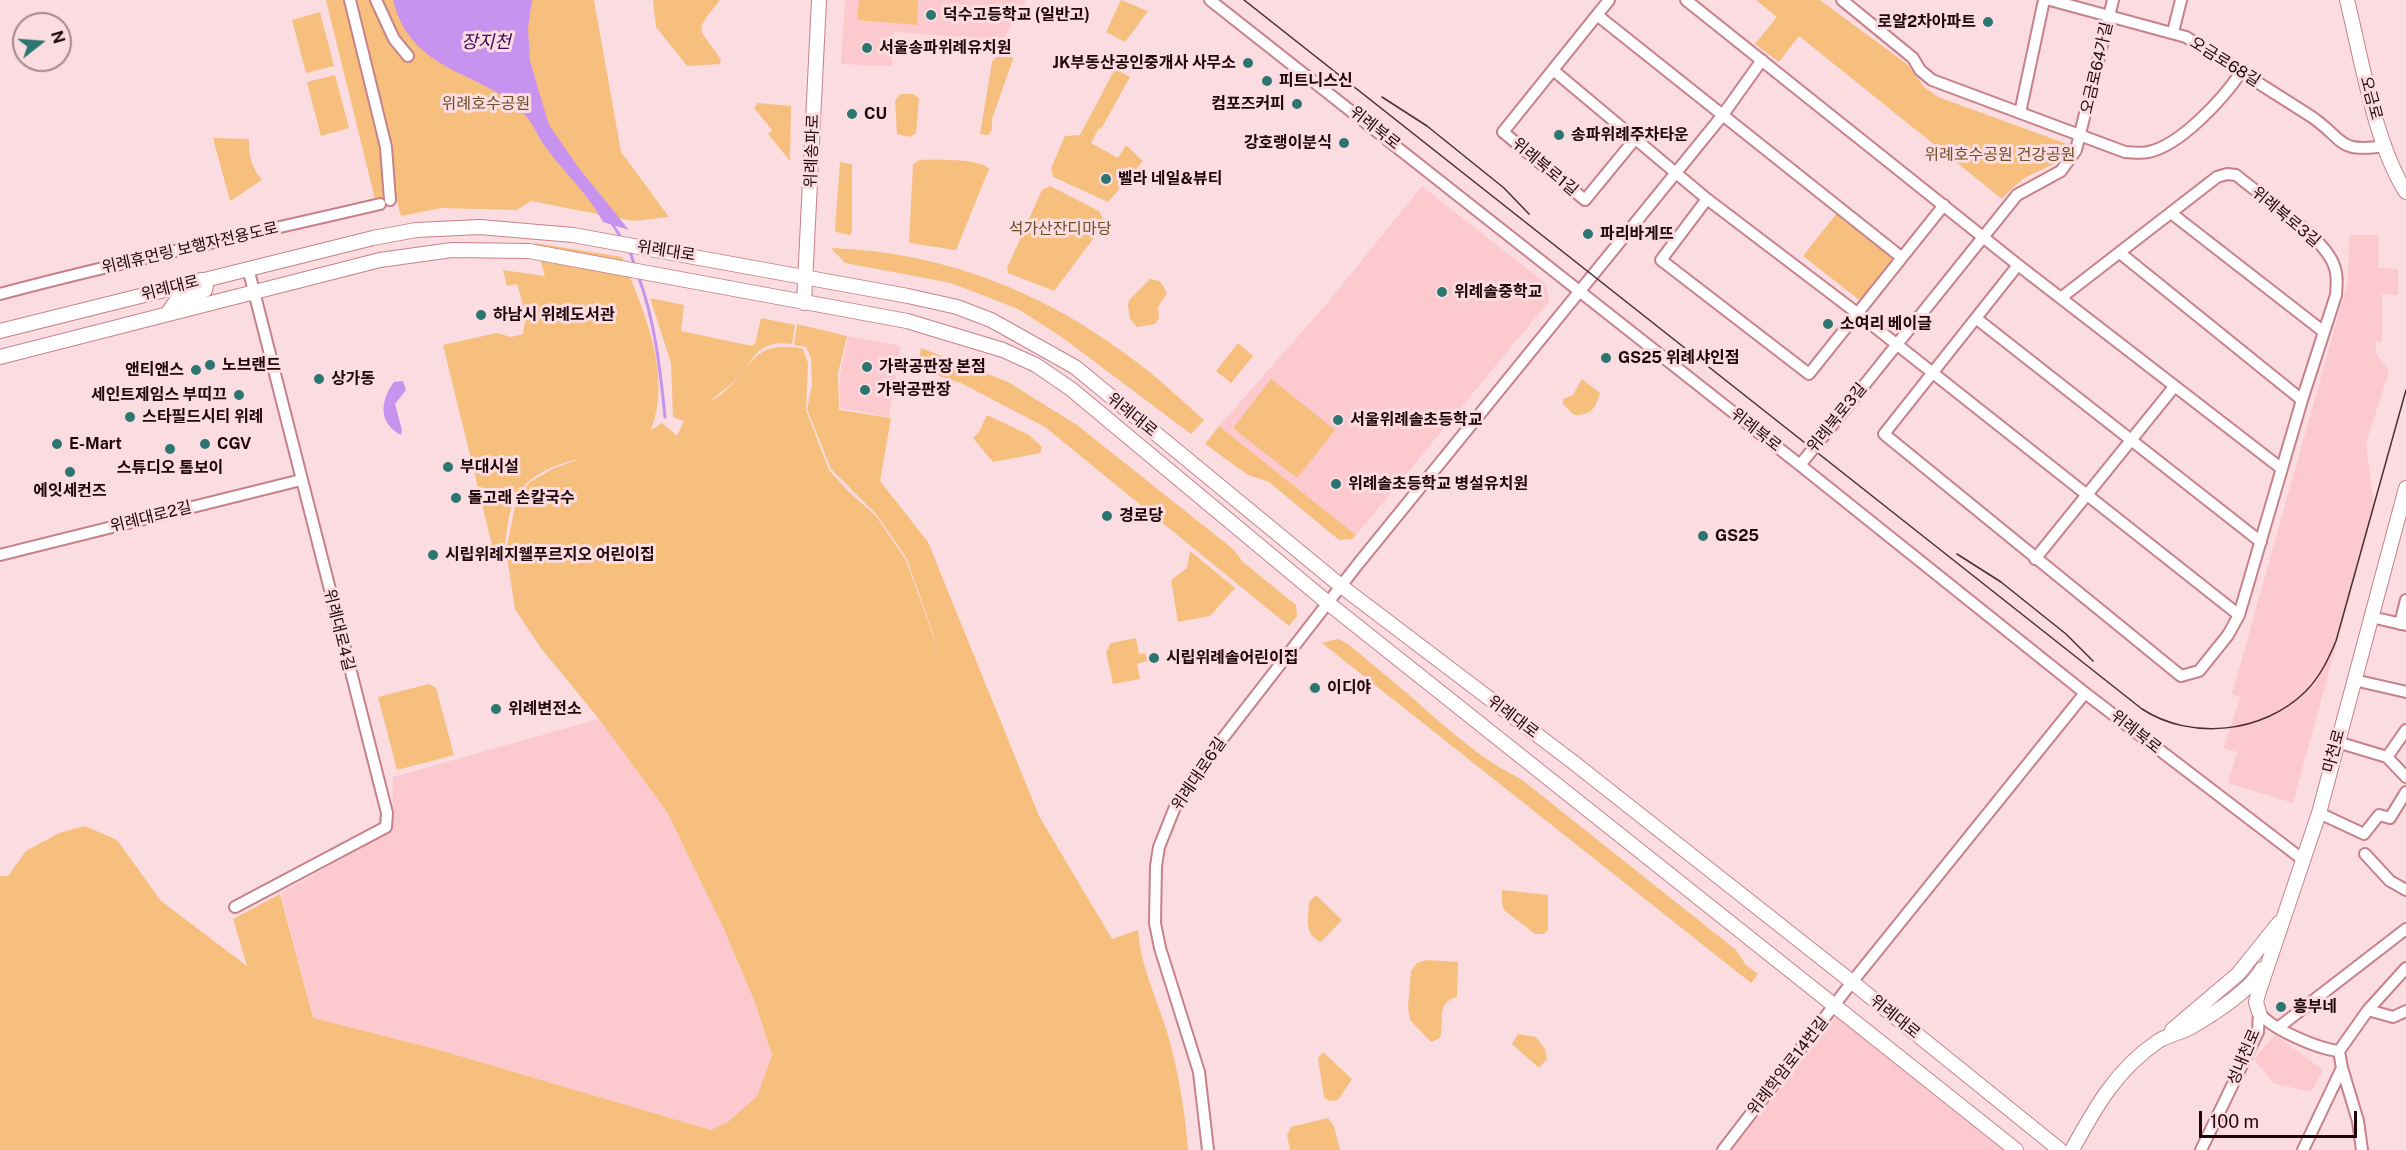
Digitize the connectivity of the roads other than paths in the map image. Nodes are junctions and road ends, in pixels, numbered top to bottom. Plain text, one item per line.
1 (350, 0) edge
2 (376, 0) edge
3 (819, 0) edge
4 (1210, 0) edge
5 (1609, 0) edge
6 (1686, 0) edge
7 (1842, 0) edge
8 (2044, 0) edge
9 (2050, 0) edge
10 (2113, 0) edge
11 (2181, 0) edge
12 (2347, 0) edge
13 (1597, 15) junction
14 (2109, 15) junction
15 (2173, 32) junction
16 (408, 56) dead end
17 (1762, 60) junction
18 (1553, 70) junction
19 (2241, 72) junction
20 (2020, 113) junction
21 (1722, 116) junction
22 (2081, 135) junction
23 (1635, 139) junction
24 (2385, 146) junction
25 (1676, 173) junction
26 (2406, 192) edge
27 (1707, 200) junction
28 (1944, 205) junction
29 (2171, 213) junction
30 (1984, 238) junction
31 (2120, 253) junction
32 (1901, 257) junction
33 (2018, 265) junction
34 (248, 268) junction
35 (807, 276) junction
36 (201, 280) junction
37 (1580, 291) junction
38 (254, 292) junction
39 (0, 294) edge
40 (2062, 297) junction
41 (804, 303) junction
42 (1857, 313) junction
43 (168, 314) junction
44 (1977, 319) junction
45 (0, 332) edge
46 (2324, 332) junction
47 (1896, 344) junction
48 (0, 357) edge
49 (1931, 374) junction
50 (2174, 387) junction
51 (2302, 400) junction
52 (2130, 440) junction
53 (1800, 465) junction
54 (2282, 469) junction
55 (301, 480) junction
56 (2406, 488) edge
57 (2084, 495) junction
58 (2261, 542) junction
59 (0, 555) edge
60 (2035, 559) junction
61 (1341, 586) junction
62 (2406, 600) edge
63 (1328, 603) junction
64 (2239, 615) junction
65 (2371, 617) junction
66 (2403, 625) edge
67 (2354, 680) junction
68 (2406, 692) edge
69 (2085, 693) junction
70 (2406, 730) edge
71 (2337, 742) junction
72 (2387, 757) junction
73 (2406, 777) edge
74 (2406, 792) edge
75 (2319, 813) junction
76 (2365, 855) dead end
77 (2302, 859) junction
78 (2406, 890) edge
79 (235, 907) dead end
80 (2282, 919) junction
81 (2406, 929) edge
82 (2275, 943) junction
83 (2406, 968) edge
84 (1852, 982) junction
85 (1835, 1004) junction
86 (2368, 1010) junction
87 (2406, 1011) edge
88 (2259, 1012) junction
89 (2279, 1027) junction
90 (2158, 1041) junction
91 (2339, 1051) junction
92 (2342, 1068) junction
93 (1208, 1150) edge
94 (1723, 1150) edge
95 (2016, 1150) edge
96 (2060, 1150) edge
97 (2072, 1150) edge
98 (2202, 1150) edge
99 (2302, 1150) edge
100 (2362, 1150) edge

1 - 39 street, 위례휴먼링 보행자전용도로
2 - 16 street
3 - 35 main road, 위례송파로
4 - 37 street, 위례북로
5 - 13 street, 위례북로1길
6 - 17 street
7 - 20 street
8 - 20 street
9 - 14 street, 오금로68길
10 - 14 street, 오금로64가길
11 - 15 street
12 - 24 main road, 오금로
13 - 18 street, 위례북로1길
13 - 21 street
14 - 15 street, 오금로68길
14 - 22 street, 오금로64가길
15 - 19 street, 오금로68길
17 - 21 street
17 - 28 street
18 - 23 street
18 - 23 street, 위례북로1길
19 - 22 street
19 - 24 street, 오금로68길
20 - 22 street
21 - 25 street
21 - 32 street
22 - 30 street, 오금로64가길
23 - 25 street
24 - 26 main road, 오금로
25 - 27 street
25 - 37 street
27 - 42 street
27 - 42 street
28 - 30 street
28 - 32 street
29 - 31 street, 위례북로3길
29 - 46 street
29 - 46 street, 위례북로3길
30 - 33 street
30 - 47 street, 위례북로3길
31 - 40 street, 위례북로3길
31 - 51 street
32 - 42 street
33 - 40 street
33 - 44 street
34 - 35 main road, 위례대로
34 - 36 main road, 위례대로
34 - 38 street, 위례대로4길
35 - 41 main road, 위례송파로
35 - 61 main road, 위례대로
36 - 43 main road
36 - 45 main road, 위례대로
37 - 53 street, 위례북로
37 - 61 street, 위례대로6길
38 - 41 main road, 위례대로
38 - 43 main road, 위례대로
38 - 55 street, 위례대로4길
40 - 50 street
41 - 63 main road, 위례대로
42 - 47 street
43 - 48 main road, 위례대로
44 - 49 street
44 - 52 street
46 - 51 street, 위례북로3길
47 - 49 street
47 - 53 street, 위례북로3길
49 - 57 street
49 - 60 street, 위례북로3길
50 - 52 street
50 - 54 street
51 - 54 street, 위례북로3길
52 - 57 street
52 - 58 street
53 - 69 street, 위례북로
54 - 58 street, 위례북로3길
55 - 59 street, 위례대로2길
55 - 79 street, 위례대로4길
56 - 65 main road, 마천로
57 - 60 street
57 - 64 street
58 - 64 street, 위례북로3길
60 - 64 street, 위례북로3길
61 - 63 street, 위례대로6길
61 - 84 main road, 위례대로
62 - 66 street
63 - 85 main road, 위례대로
63 - 93 street, 위례대로6길
65 - 66 street
65 - 67 main road, 마천로
67 - 68 street
67 - 71 main road, 마천로
69 - 77 street, 위례북로
69 - 84 street, 위례학암로14번길
70 - 72 street
71 - 72 street
71 - 75 main road, 마천로
72 - 73 street
74 - 75 street
75 - 77 main road, 마천로
76 - 78 street
77 - 80 main road, 마천로
80 - 82 main road, 마천로
80 - 90 main road
81 - 89 street
82 - 88 main road, 마천로
82 - 90 main road
83 - 86 street
84 - 85 street, 위례학암로14번길
84 - 96 main road, 위례대로
85 - 94 street, 위례학암로14번길
85 - 95 main road, 위례대로
86 - 87 street
86 - 91 street
88 - 89 street, 성내천로
88 - 98 street, 성내천로
89 - 91 street, 성내천로
90 - 97 main road
91 - 92 street
92 - 99 street
92 - 100 street

